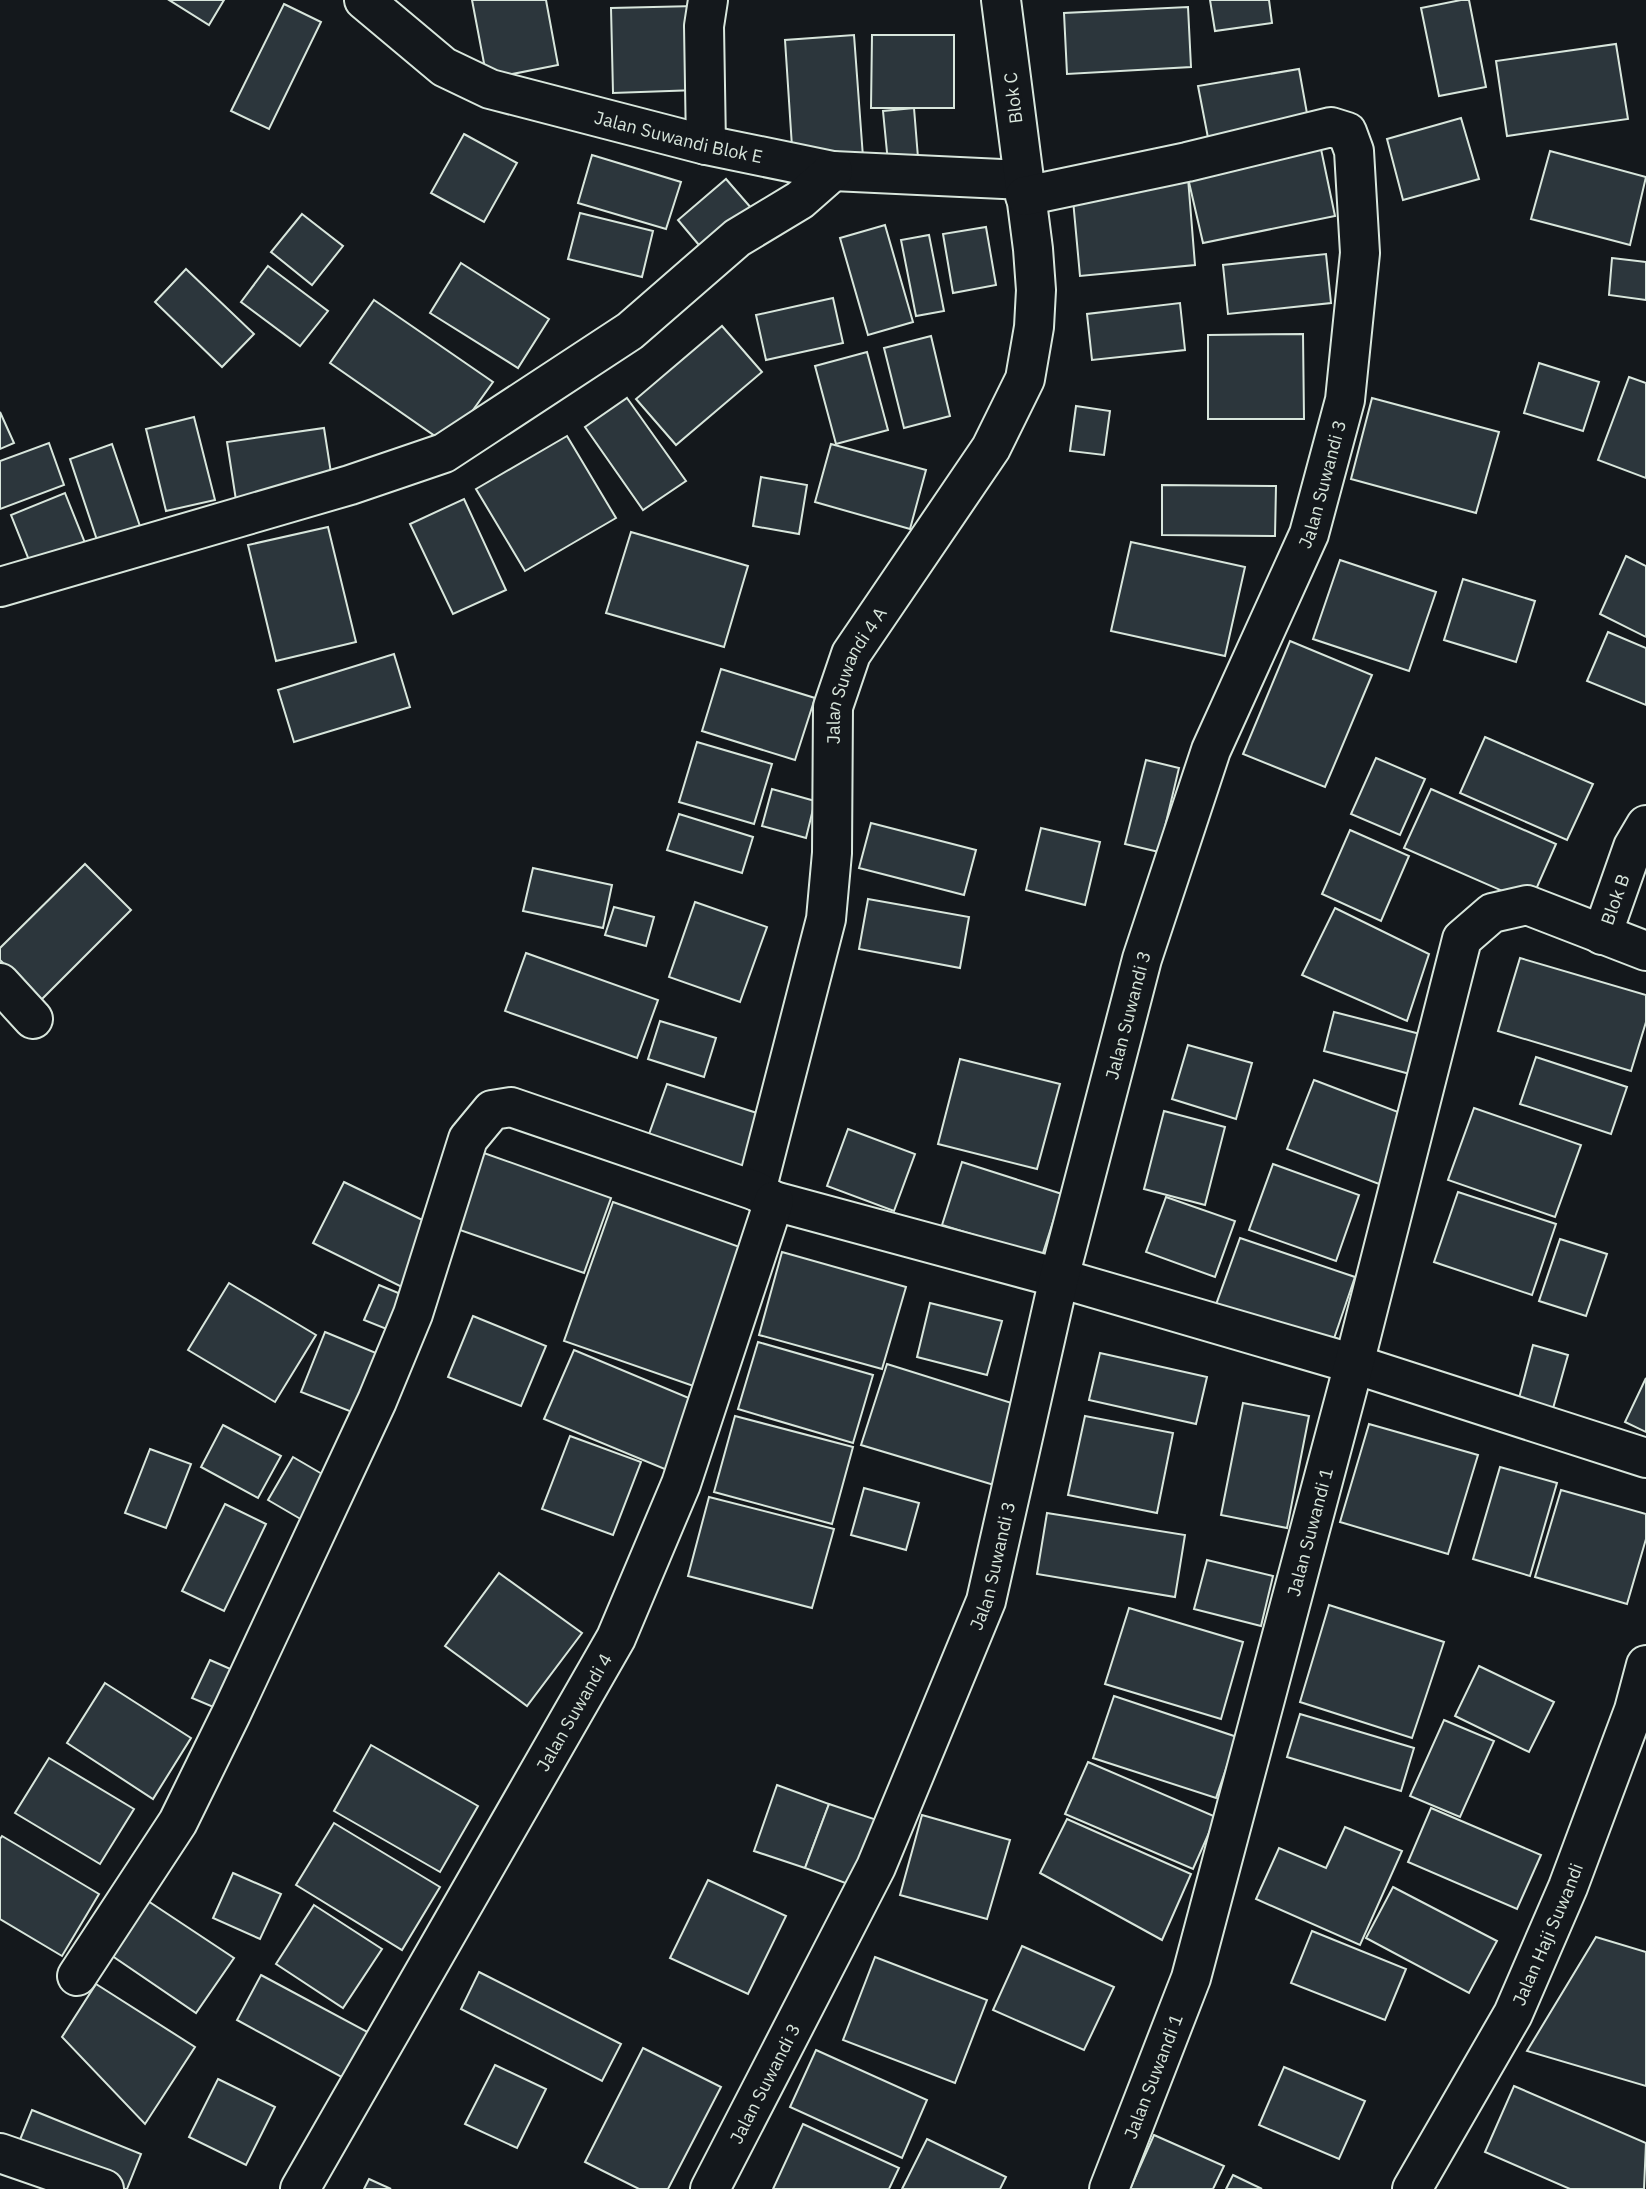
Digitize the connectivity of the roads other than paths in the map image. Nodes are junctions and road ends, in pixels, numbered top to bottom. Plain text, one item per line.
1 (364, 0) edge
2 (708, 0) edge
3 (1001, 0) edge
4 (706, 145) junction
5 (833, 172) junction
6 (1024, 188) junction
7 (0, 587) edge
8 (1646, 825) edge
9 (1602, 935) junction
10 (1646, 951) edge
11 (0, 983) edge
12 (33, 1019) dead end
13 (765, 1196) junction
14 (1059, 1278) junction
15 (1354, 1364) junction
16 (1646, 1458) edge
17 (1646, 1665) edge
18 (77, 1976) dead end
19 (0, 2153) edge
20 (104, 2189) edge
21 (300, 2189) edge
22 (710, 2189) edge
23 (1110, 2189) edge
24 (1412, 2189) edge

1 - 4 street, Jalan Suwandi Blok E
2 - 4 street
3 - 6 street, Blok C
4 - 5 street, Jalan Suwandi Blok E
5 - 6 street, Jalan Suwandi Blok E
5 - 7 street
6 - 13 street, Jalan Suwandi 4 A
6 - 14 street, Jalan Suwandi 3
8 - 9 street, Blok B
9 - 10 street
9 - 15 street, Jalan Suwandi 1
11 - 12 street
13 - 14 street
13 - 18 street
13 - 21 street, Jalan Suwandi 4
14 - 15 street
14 - 22 street, Jalan Suwandi 3
15 - 16 street
15 - 23 street, Jalan Suwandi 1
17 - 24 street, Jalan Haji Suwandi
19 - 20 street

